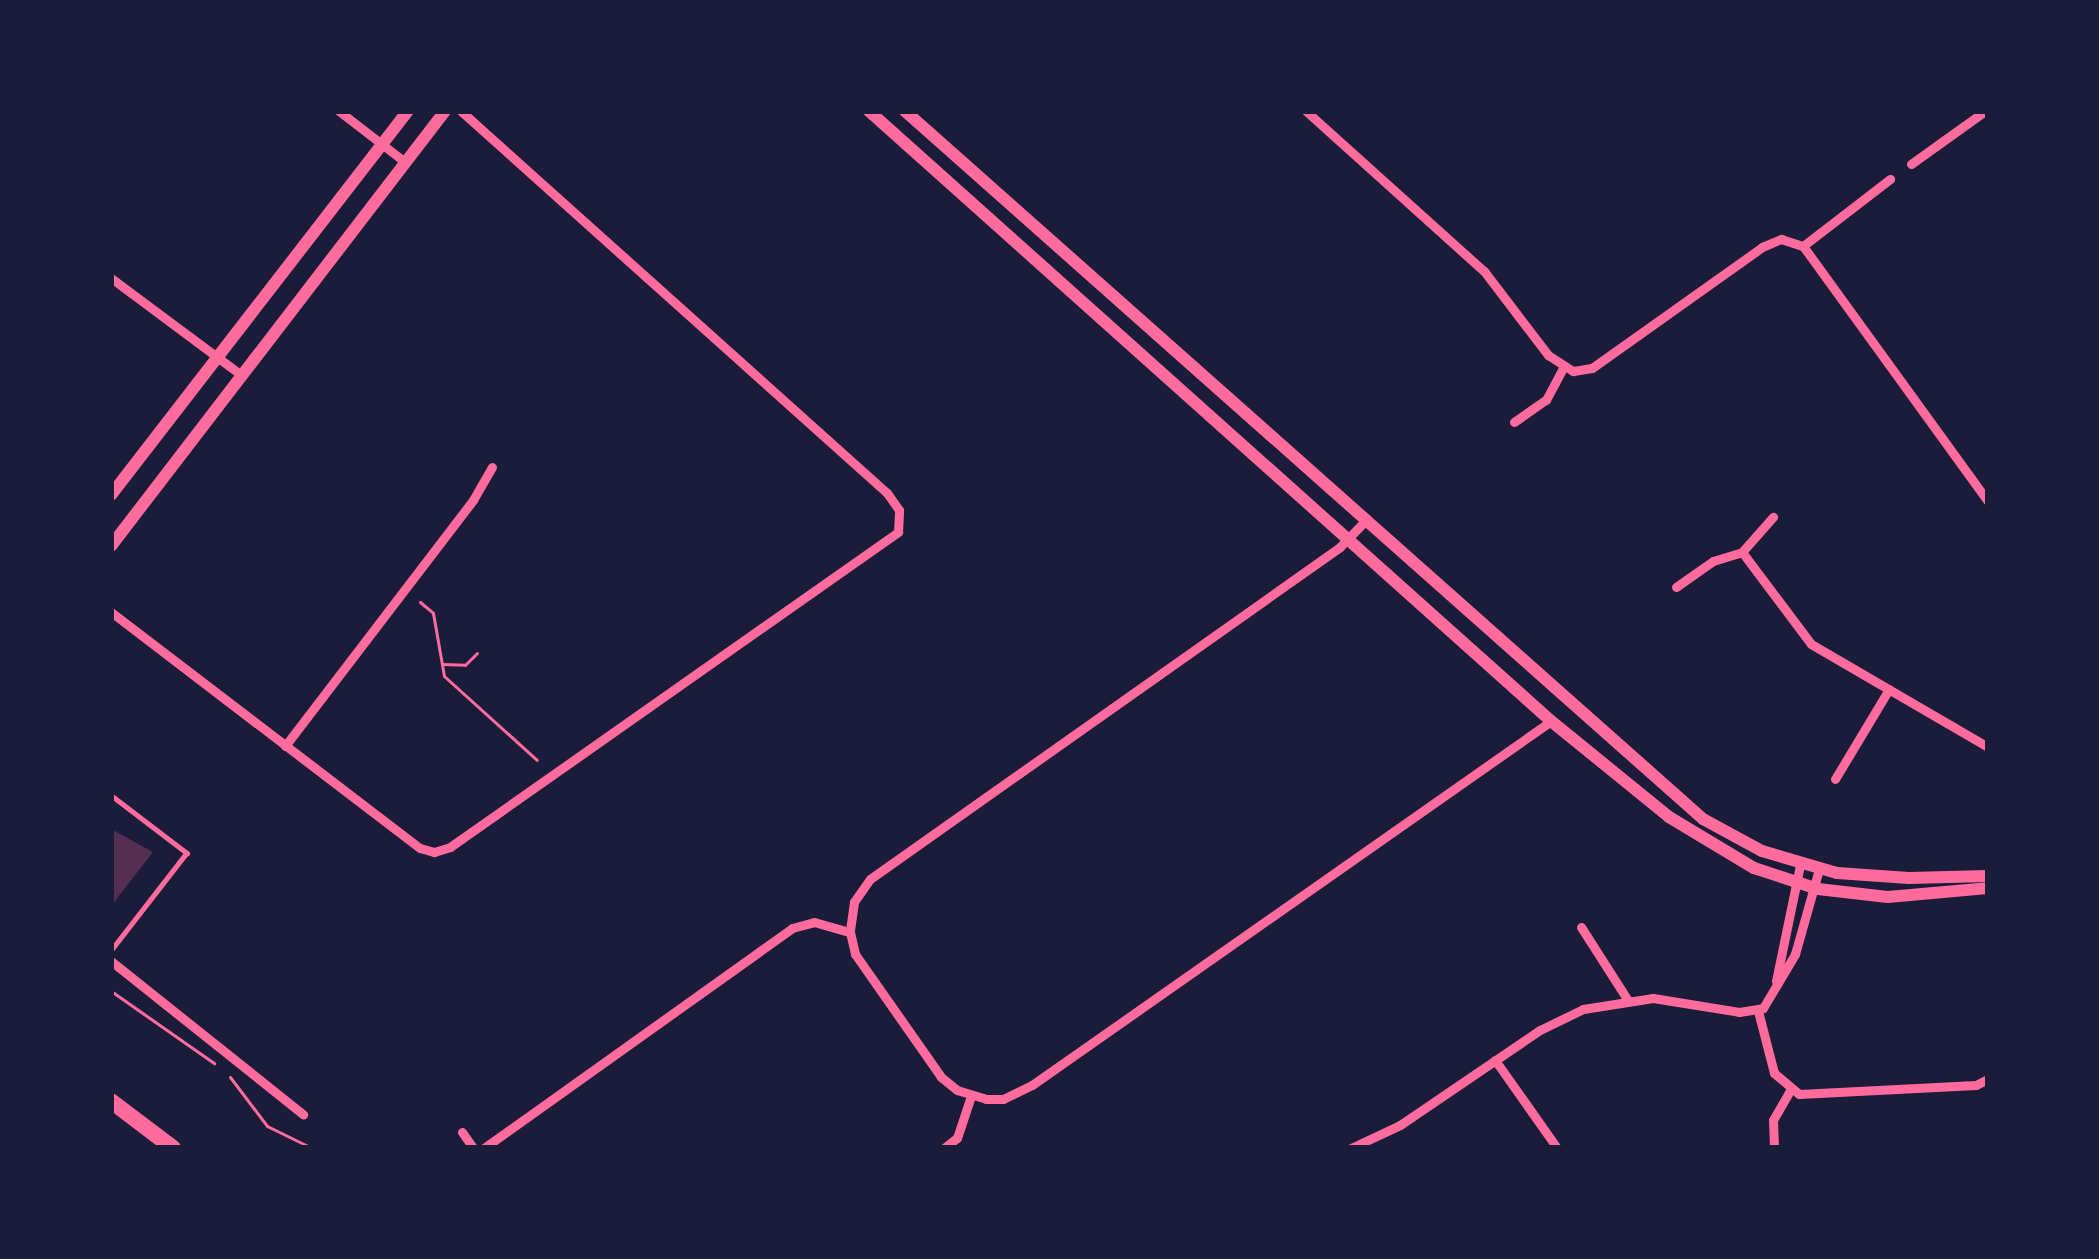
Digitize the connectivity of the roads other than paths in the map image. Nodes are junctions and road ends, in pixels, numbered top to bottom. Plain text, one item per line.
1 (339, 111) edge
2 (408, 111) edge
3 (445, 111) edge
4 (461, 111) edge
5 (869, 111) edge
6 (905, 111) edge
7 (1306, 111) edge
8 (1985, 111) edge
9 (382, 145) junction
10 (405, 162) junction
11 (1911, 164) dead end
12 (1890, 178) dead end
13 (1803, 246) junction
14 (111, 278) edge
15 (216, 358) junction
16 (1563, 368) junction
17 (239, 374) junction
18 (1514, 422) dead end
19 (492, 467) dead end
20 (111, 495) edge
21 (1988, 502) edge
22 (1773, 517) dead end
23 (1365, 521) junction
24 (1349, 540) junction
25 (111, 546) edge
26 (1742, 552) junction
27 (1676, 586) dead end
28 (111, 612) edge
29 (1889, 688) junction
30 (1571, 705) junction
31 (1551, 721) junction
32 (285, 746) junction
33 (1988, 747) edge
34 (1835, 779) dead end
35 (111, 795) edge
36 (1800, 865) junction
37 (1819, 869) junction
38 (1988, 876) edge
39 (1796, 882) junction
40 (1814, 887) junction
41 (1988, 888) edge
42 (1581, 927) dead end
43 (850, 932) junction
44 (111, 951) edge
45 (111, 961) edge
46 (1775, 993) junction
47 (1627, 999) junction
48 (1758, 1011) junction
49 (1496, 1060) junction
50 (1988, 1079) edge
51 (1790, 1090) junction
52 (971, 1096) junction
53 (111, 1101) edge
54 (303, 1114) dead end
55 (462, 1132) dead end
56 (173, 1148) edge
57 (473, 1148) edge
58 (484, 1148) edge
59 (944, 1148) edge
60 (1351, 1148) edge
61 (1557, 1148) edge
62 (1774, 1148) edge

1 - 9 street
2 - 9 street
3 - 10 street
4 - 32 street
5 - 24 street
6 - 23 street
7 - 16 street
8 - 11 street
9 - 10 street
9 - 15 street
10 - 17 street
12 - 13 street
13 - 16 street
13 - 21 street
14 - 15 street
15 - 17 street
15 - 20 street
16 - 18 street
17 - 25 street
19 - 32 street
22 - 26 street
23 - 24 street
23 - 30 street
24 - 31 street
24 - 43 street
26 - 27 street
26 - 29 street
28 - 32 street
29 - 33 street
29 - 34 street
30 - 31 street
30 - 36 street
31 - 39 street
31 - 52 street
35 - 44 lane
36 - 37 street
36 - 39 street
37 - 38 street
37 - 40 street
39 - 40 street
39 - 46 street
40 - 41 street
40 - 46 street
42 - 47 street
43 - 52 street
43 - 58 street
45 - 54 street
46 - 48 street
47 - 48 street
47 - 49 street
48 - 51 street
49 - 60 street
49 - 61 street
50 - 51 street
51 - 62 street
52 - 59 street
53 - 56 highway
55 - 57 street

